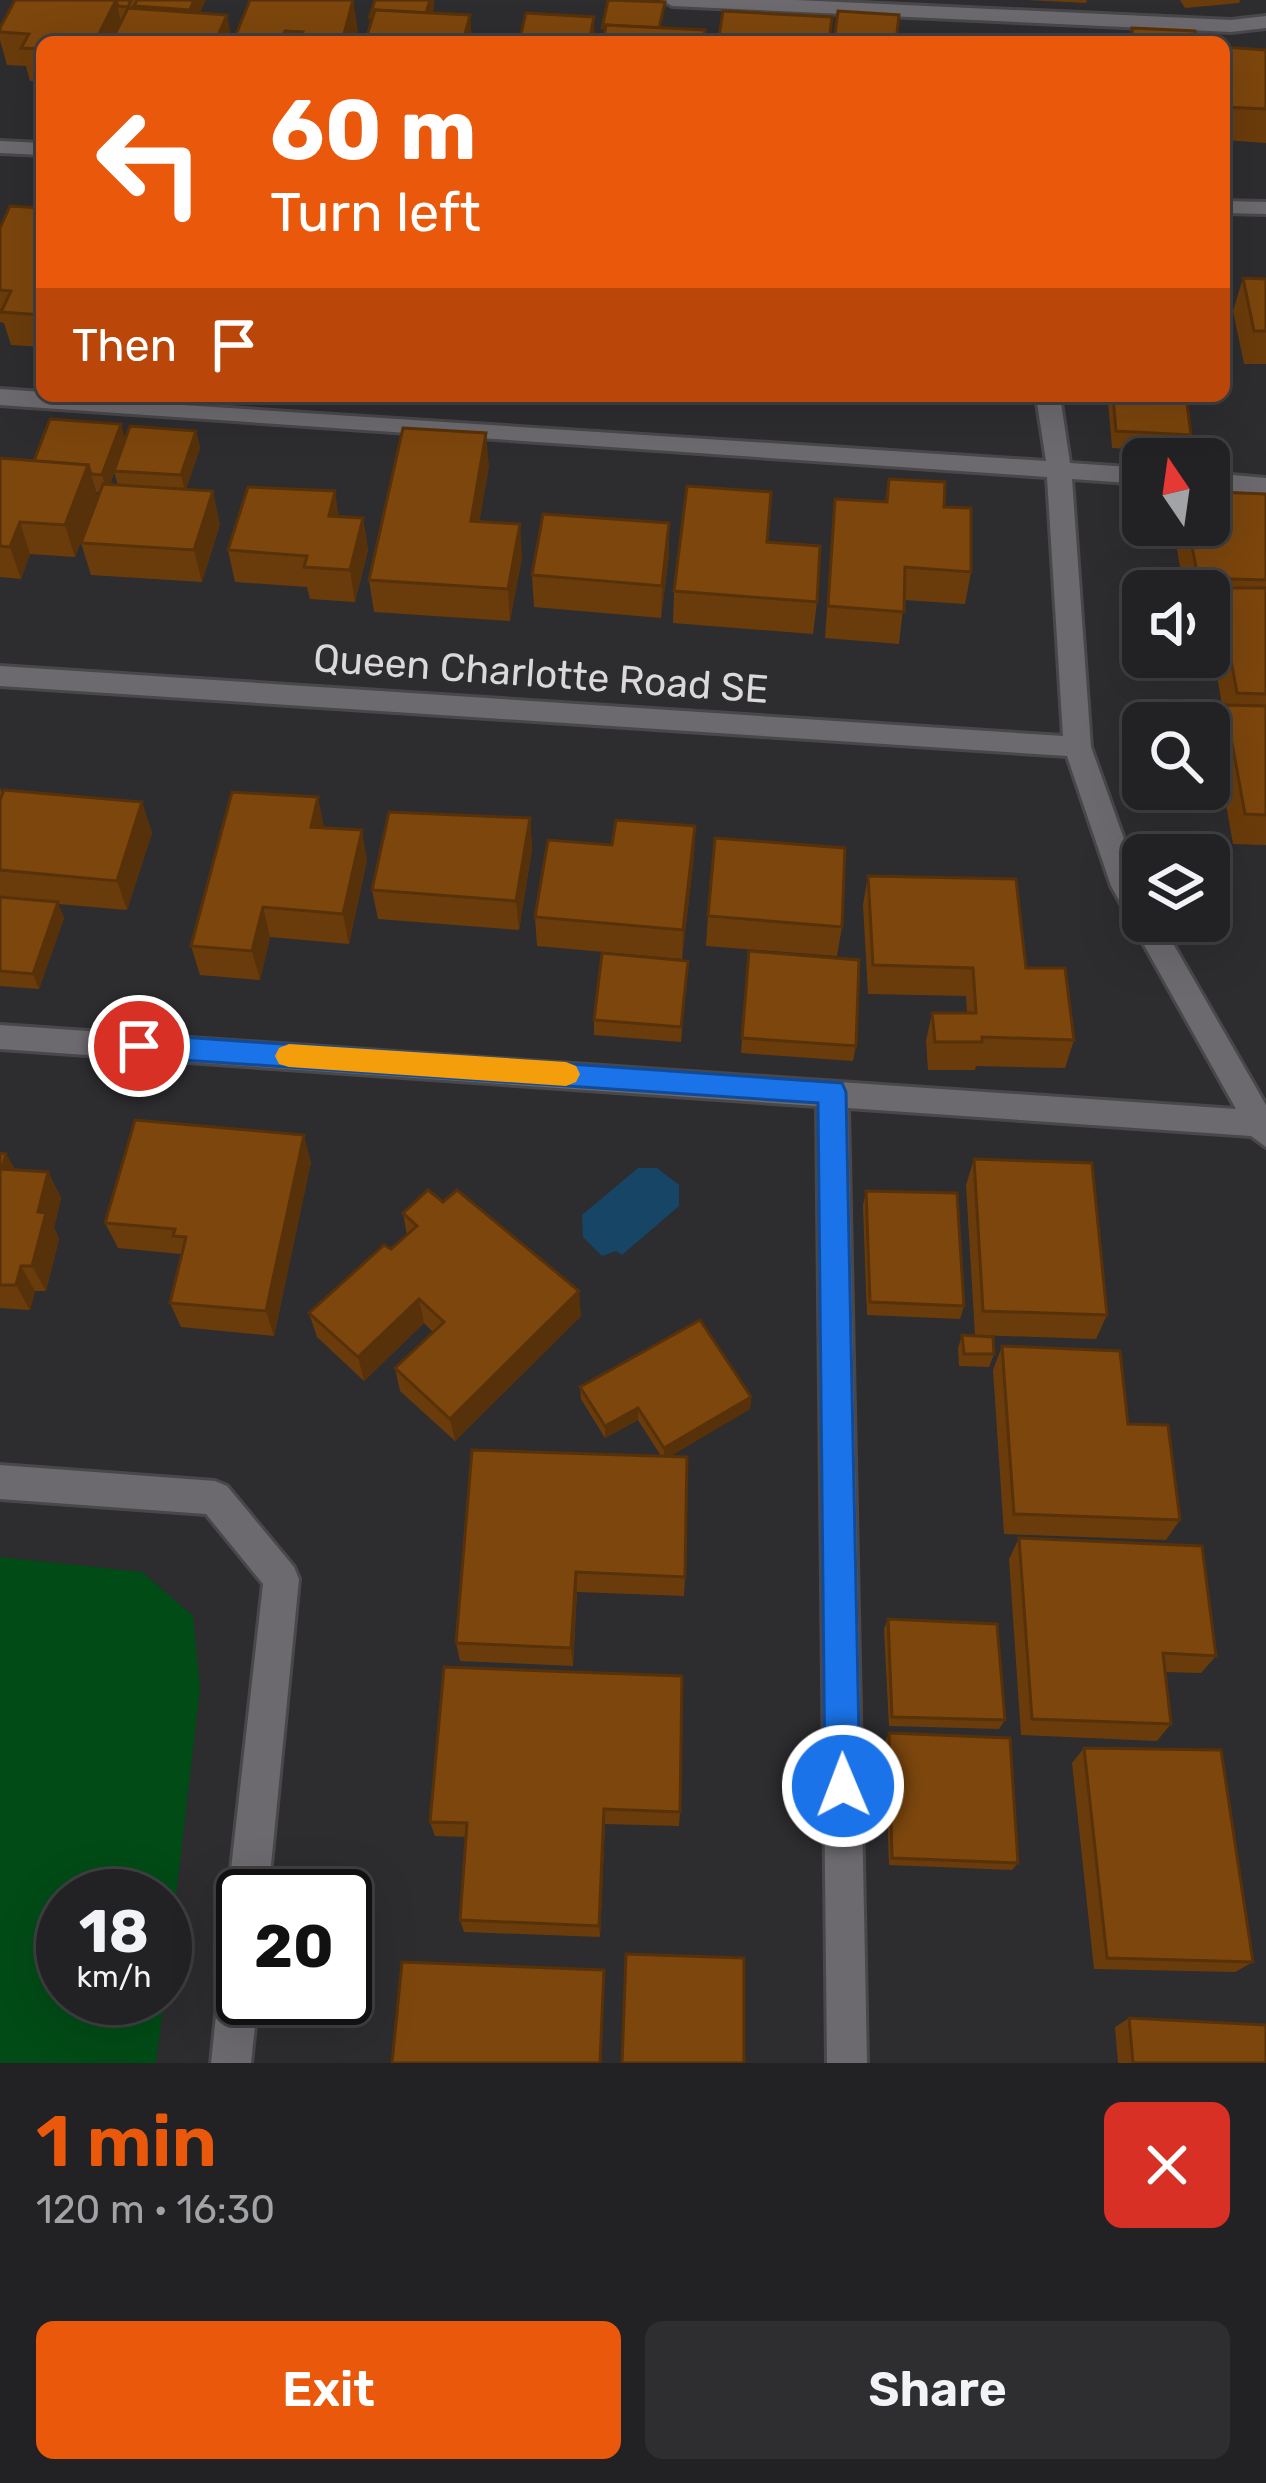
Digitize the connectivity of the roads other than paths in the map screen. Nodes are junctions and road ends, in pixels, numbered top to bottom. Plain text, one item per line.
1 (672, 0) edge
2 (1266, 22) edge
3 (0, 147) edge
4 (36, 149) edge
5 (1230, 207) edge
6 (1266, 208) edge
7 (0, 397) edge
8 (36, 399) edge
9 (74, 402) edge
10 (1049, 402) edge
11 (1059, 469) junction
12 (1122, 474) edge
13 (1230, 483) edge
14 (1266, 486) edge
15 (0, 676) edge
16 (1077, 747) junction
17 (1122, 877) edge
18 (1157, 942) edge
19 (0, 1036) edge
20 (832, 1092) junction
21 (1264, 1129) edge
22 (0, 1482) edge
23 (251, 1869) edge
24 (236, 2025) edge
25 (232, 2063) edge
26 (847, 2063) edge

1 - 2 street
3 - 4 street
5 - 6 street
7 - 8 street
9 - 11 street
10 - 11 street
11 - 12 street
11 - 16 street
13 - 14 street
15 - 16 street, Queen Charlotte Road SE
16 - 17 street
18 - 21 street
19 - 20 street
20 - 21 street
20 - 26 street
22 - 23 street
24 - 25 street

